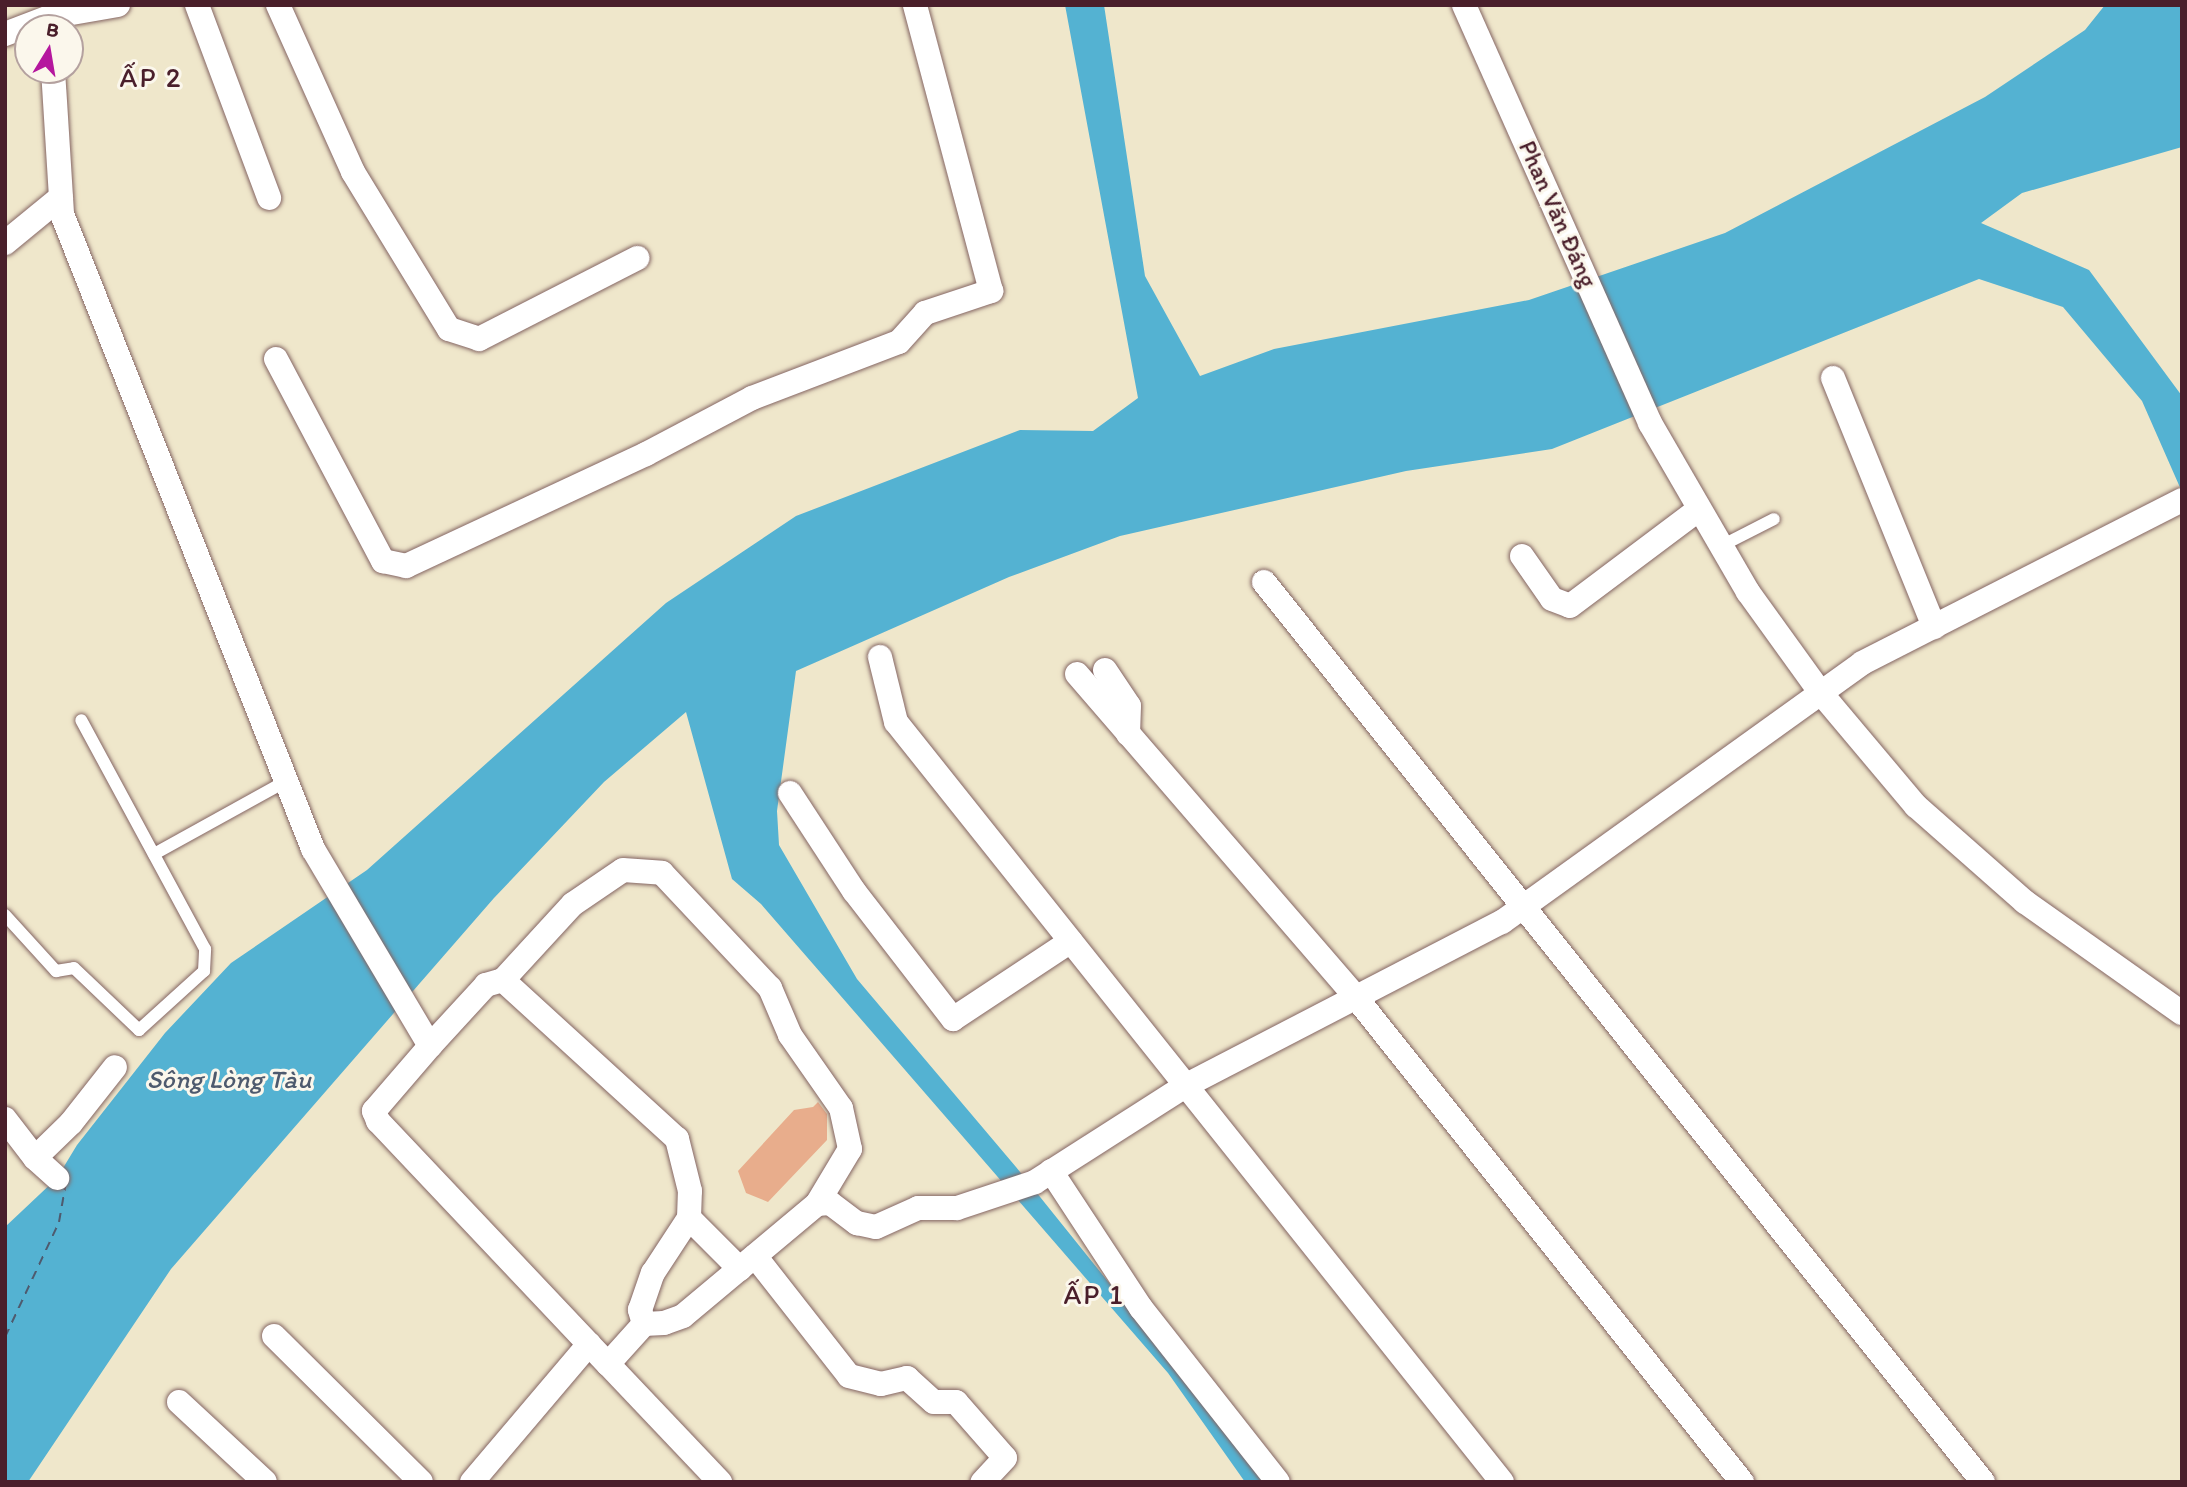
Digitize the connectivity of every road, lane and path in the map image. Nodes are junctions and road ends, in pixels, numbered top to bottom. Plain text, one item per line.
1 (118, 5) edge
2 (197, 5) edge
3 (278, 5) edge
4 (915, 5) edge
5 (1464, 5) edge
6 (66, 14) edge
7 (54, 84) edge
8 (61, 197) junction
9 (269, 198) dead end
10 (5, 243) edge
11 (637, 258) dead end
12 (276, 359) dead end
13 (1833, 378) dead end
14 (2179, 505) edge
15 (1699, 509) junction
16 (1768, 521) dead end
17 (1731, 540) junction
18 (1522, 556) dead end
19 (1264, 582) dead end
20 (1934, 627) junction
21 (880, 657) dead end
22 (1105, 670) dead end
23 (1077, 674) dead end
24 (1827, 688) junction
25 (81, 719) dead end
26 (1128, 734) junction
27 (286, 781) junction
28 (790, 793) dead end
29 (154, 854) junction
30 (1524, 907) junction
31 (5, 915) edge
32 (1071, 941) junction
33 (503, 980) junction
34 (1354, 995) junction
35 (2182, 1013) edge
36 (430, 1046) junction
37 (115, 1067) dead end
38 (1185, 1086) junction
39 (5, 1119) edge
40 (34, 1158) junction
41 (1043, 1176) junction
42 (57, 1178) dead end
43 (817, 1204) junction
44 (689, 1218) junction
45 (748, 1262) junction
46 (644, 1324) junction
47 (274, 1336) dead end
48 (589, 1344) junction
49 (608, 1364) junction
50 (178, 1402) dead end
51 (265, 1482) edge
52 (421, 1482) edge
53 (472, 1482) edge
54 (720, 1482) edge
55 (982, 1482) edge
56 (1279, 1482) edge
57 (1502, 1482) edge
58 (1742, 1482) edge
59 (1983, 1482) edge

1 - 6 street
2 - 9 street
3 - 11 street
4 - 12 street
5 - 15 street, Phan Văn Đáng
7 - 8 street
8 - 10 street
8 - 27 street
13 - 20 street
14 - 20 street
15 - 17 street, Phan Văn Đáng
15 - 18 street
16 - 17 lane
17 - 24 street, Phan Văn Đáng
19 - 30 street
20 - 24 street
21 - 32 street
22 - 26 street
23 - 26 street
24 - 30 street
24 - 35 street, Phan Văn Đáng
25 - 29 lane
26 - 34 street
27 - 29 lane
27 - 36 street
28 - 32 street
29 - 31 lane
30 - 34 street
30 - 59 street
32 - 38 street
33 - 36 street
33 - 43 street
33 - 44 street
34 - 38 street
34 - 58 street
36 - 48 street
37 - 40 street
38 - 41 street
38 - 57 street
39 - 40 street
40 - 42 street
41 - 43 street
41 - 56 street
43 - 45 street
44 - 45 street
44 - 46 street
45 - 46 street
45 - 55 street
46 - 49 street
47 - 52 street
48 - 49 street
48 - 53 street
49 - 54 street
50 - 51 street

